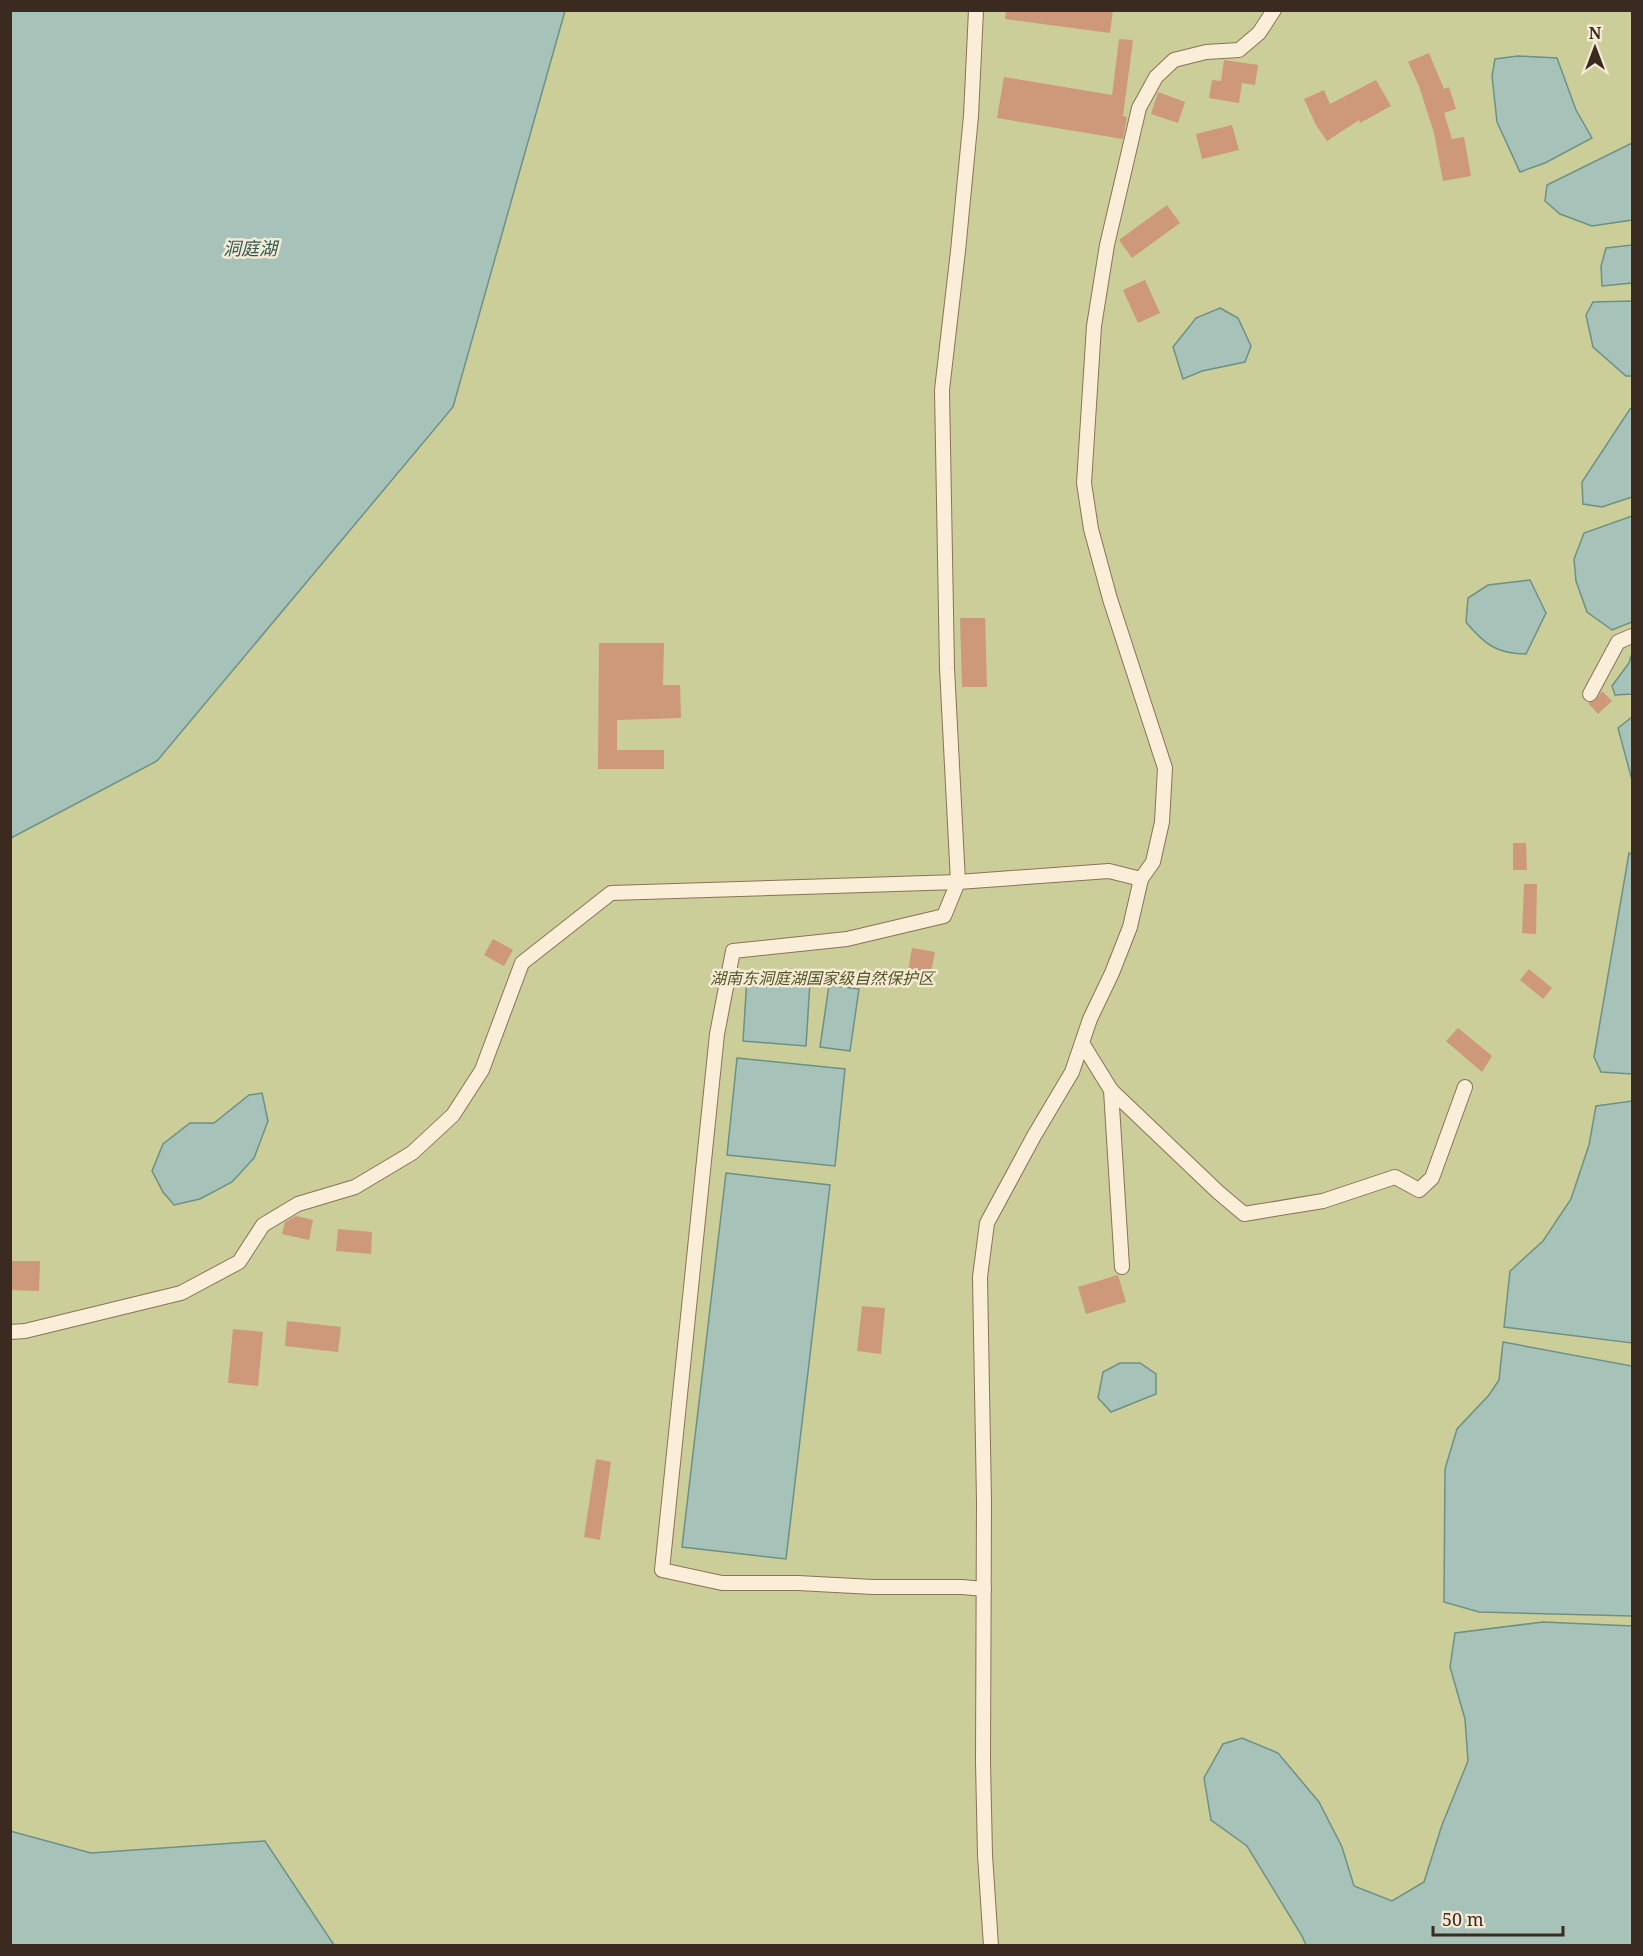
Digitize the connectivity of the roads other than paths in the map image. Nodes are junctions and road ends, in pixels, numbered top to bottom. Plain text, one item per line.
1 (976, 10) edge
2 (1274, 10) edge
3 (1632, 636) edge
4 (1590, 694) dead end
5 (1141, 879) junction
6 (958, 882) junction
7 (1082, 1043) junction
8 (1465, 1087) dead end
9 (1111, 1090) junction
10 (1122, 1267) dead end
11 (10, 1332) edge
12 (984, 1589) junction
13 (991, 1946) edge

1 - 6 street
2 - 5 street
3 - 4 street
5 - 6 street
5 - 7 street
6 - 11 street
6 - 12 street
7 - 9 street
7 - 12 street
8 - 9 street
9 - 10 street
12 - 13 street

